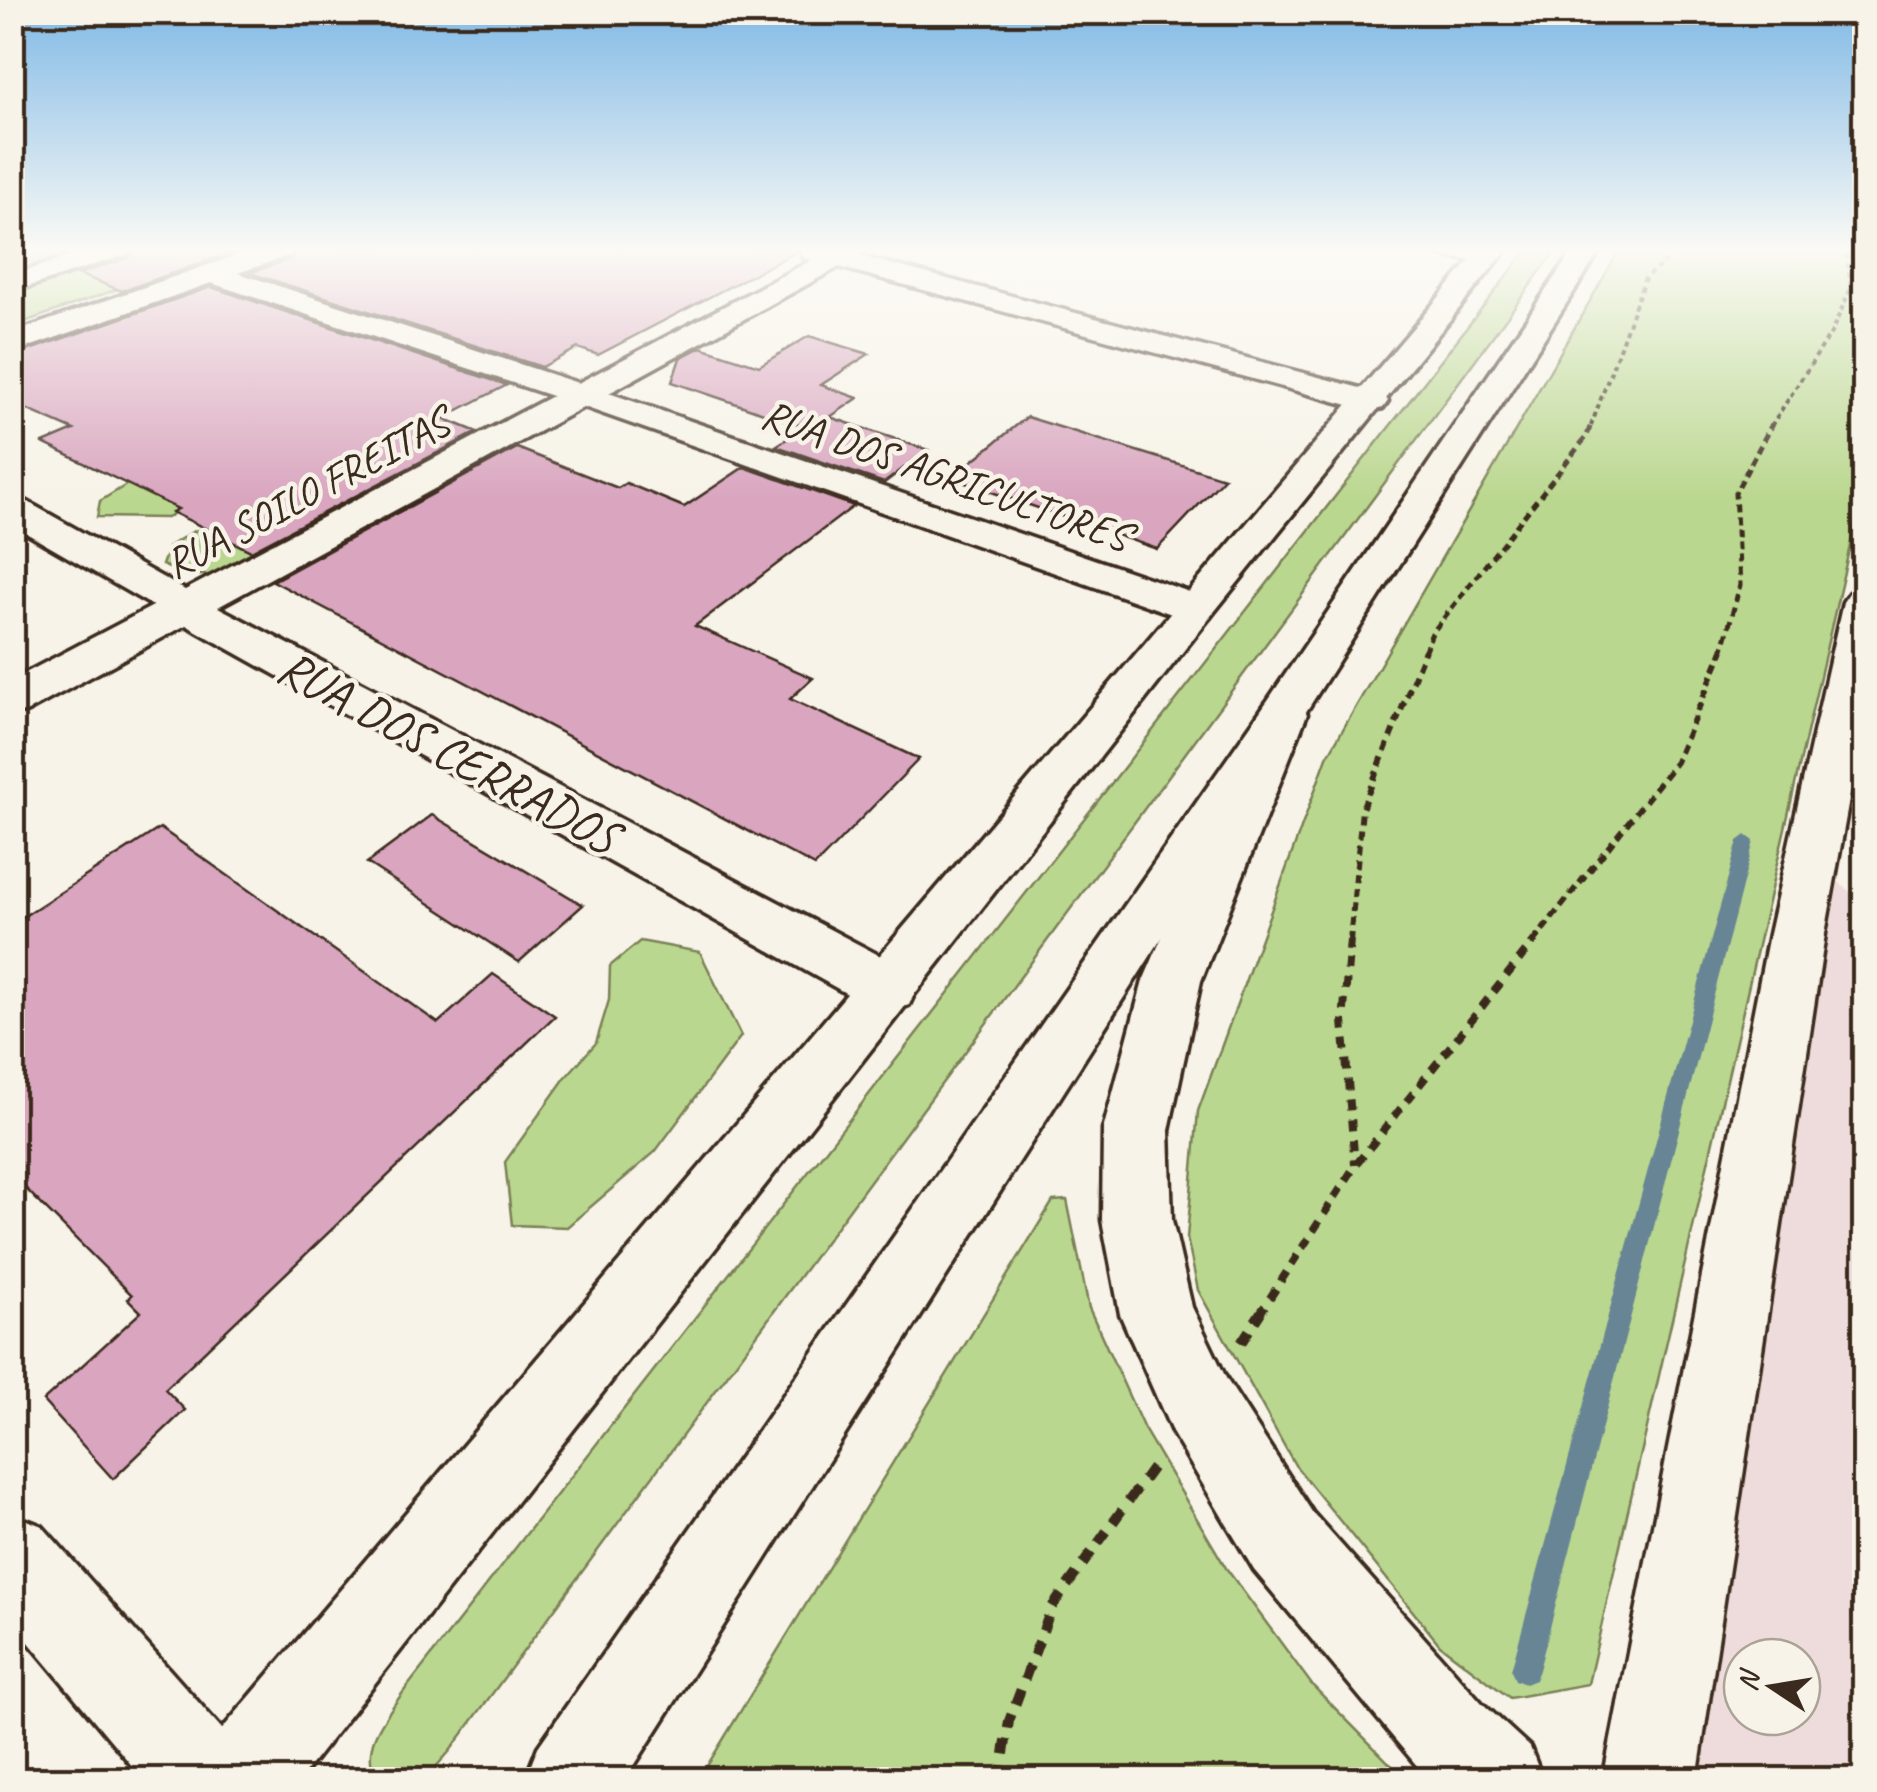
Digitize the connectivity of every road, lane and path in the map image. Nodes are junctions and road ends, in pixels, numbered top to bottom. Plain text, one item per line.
1 (44, 333) edge
2 (390, 333) edge
3 (690, 333) edge
4 (1123, 333) edge
5 (1419, 333) edge
6 (1530, 333) edge
7 (1625, 333) edge
8 (1831, 333) edge
9 (12, 344) edge
10 (582, 395) junction
11 (1371, 401) junction
12 (12, 509) edge
13 (1864, 602) edge
14 (185, 608) junction
15 (1195, 608) junction
16 (12, 700) edge
17 (1283, 714) junction
18 (888, 988) junction
19 (1355, 1166) junction
20 (1200, 1407) junction
21 (1118, 1512) dead end
22 (12, 1556) edge
23 (205, 1780) edge
24 (240, 1780) edge
25 (571, 1780) edge
26 (1000, 1780) edge
27 (1497, 1780) edge
28 (1650, 1780) edge

1 - 9 main road
2 - 10 main road, RUA DOS AGRICULTORES
3 - 10 main road, RUA SOILO FREITAS
4 - 11 main road
5 - 11 main road
6 - 17 main road
7 - 19 path
8 - 19 path
10 - 14 main road, RUA SOILO FREITAS
10 - 15 main road, RUA DOS AGRICULTORES
11 - 15 main road
12 - 14 main road, RUA DOS CERRADOS
13 - 28 main road
14 - 16 main road, RUA SOILO FREITAS
14 - 18 main road, RUA DOS CERRADOS
15 - 18 main road
17 - 20 main road
17 - 25 main road
18 - 24 main road
19 - 20 path
20 - 27 main road
21 - 26 path
22 - 23 main road

